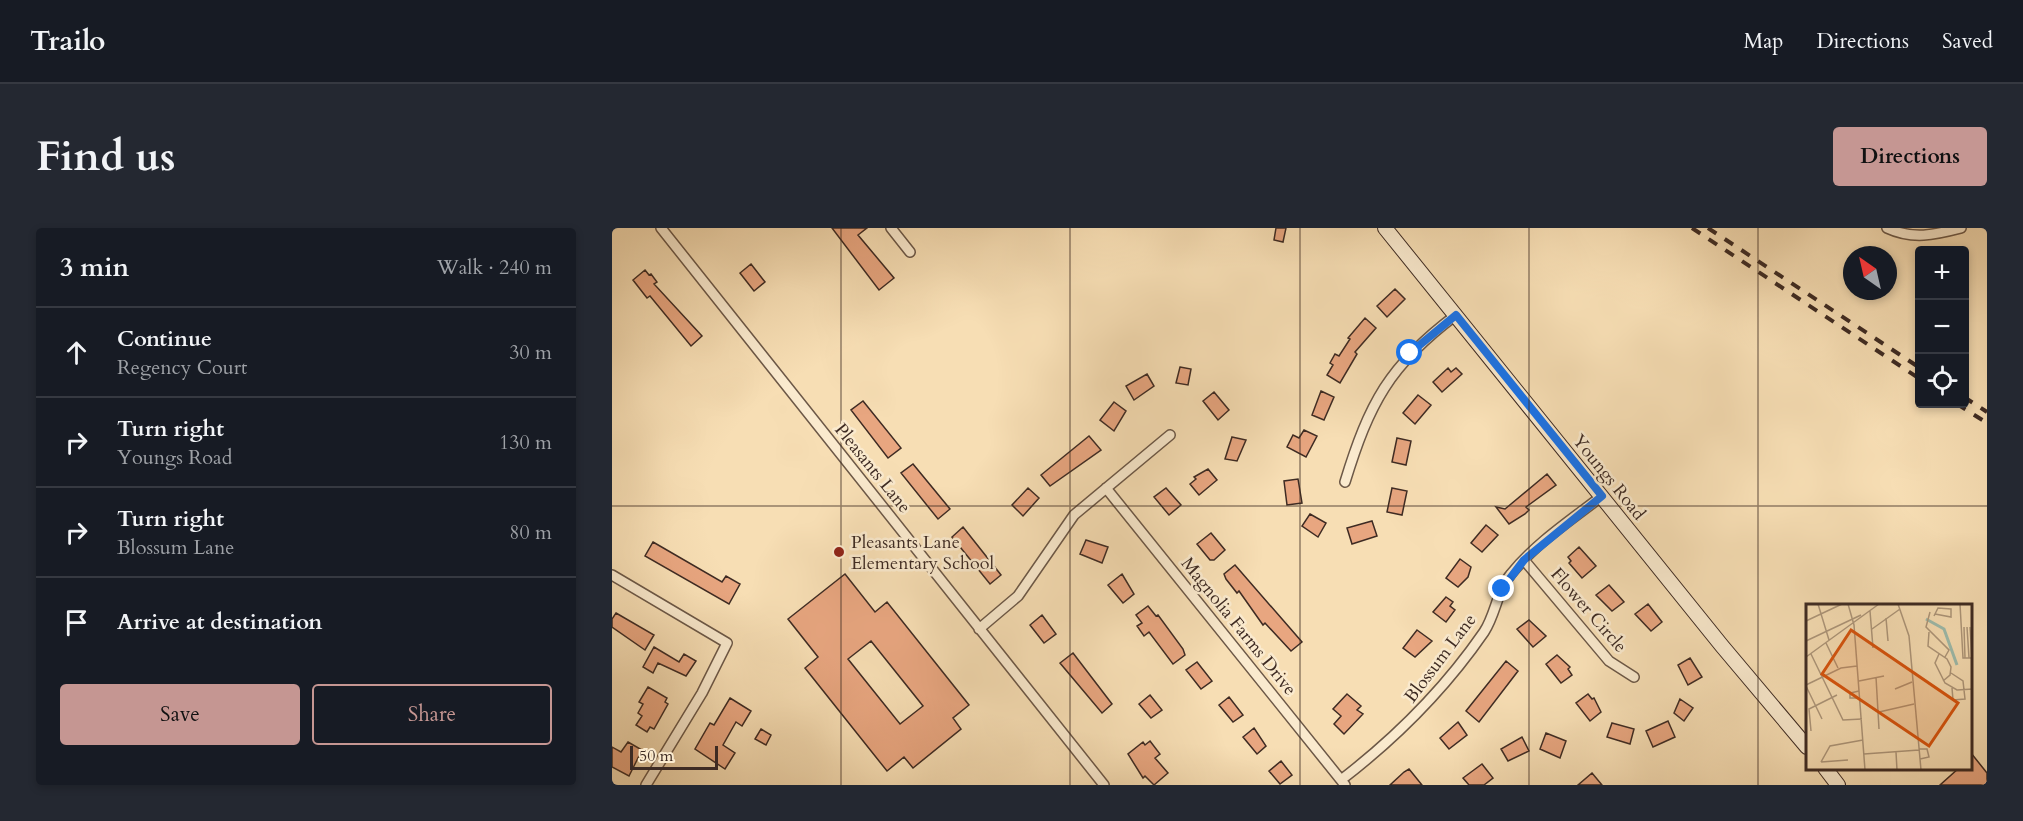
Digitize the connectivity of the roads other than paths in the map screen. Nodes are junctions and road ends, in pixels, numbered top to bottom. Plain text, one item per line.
1 (661, 228) edge
2 (891, 228) edge
3 (1385, 228) edge
4 (1887, 228) edge
5 (1960, 228) edge
6 (910, 252) dead end
7 (1456, 315) junction
8 (1170, 435) dead end
9 (1345, 482) dead end
10 (1106, 488) junction
11 (1602, 496) junction
12 (1524, 560) junction
13 (612, 575) edge
14 (980, 629) junction
15 (1634, 676) dead end
16 (1806, 746) edge
17 (1827, 770) edge
18 (1343, 782) edge
19 (646, 785) edge
20 (1104, 785) edge
21 (1838, 785) edge

1 - 14 street, Pleasants Lane
2 - 6 street
3 - 7 street, Youngs Road
4 - 5 street
7 - 9 street
7 - 11 street, Youngs Road
8 - 10 street
10 - 14 street
10 - 18 street, Magnolia Farms Drive
11 - 12 street, Blossum Lane
11 - 16 street, Youngs Road
12 - 15 street, Flower Circle
12 - 18 street, Blossum Lane
13 - 19 street
14 - 20 street, Pleasants Lane
17 - 21 street

